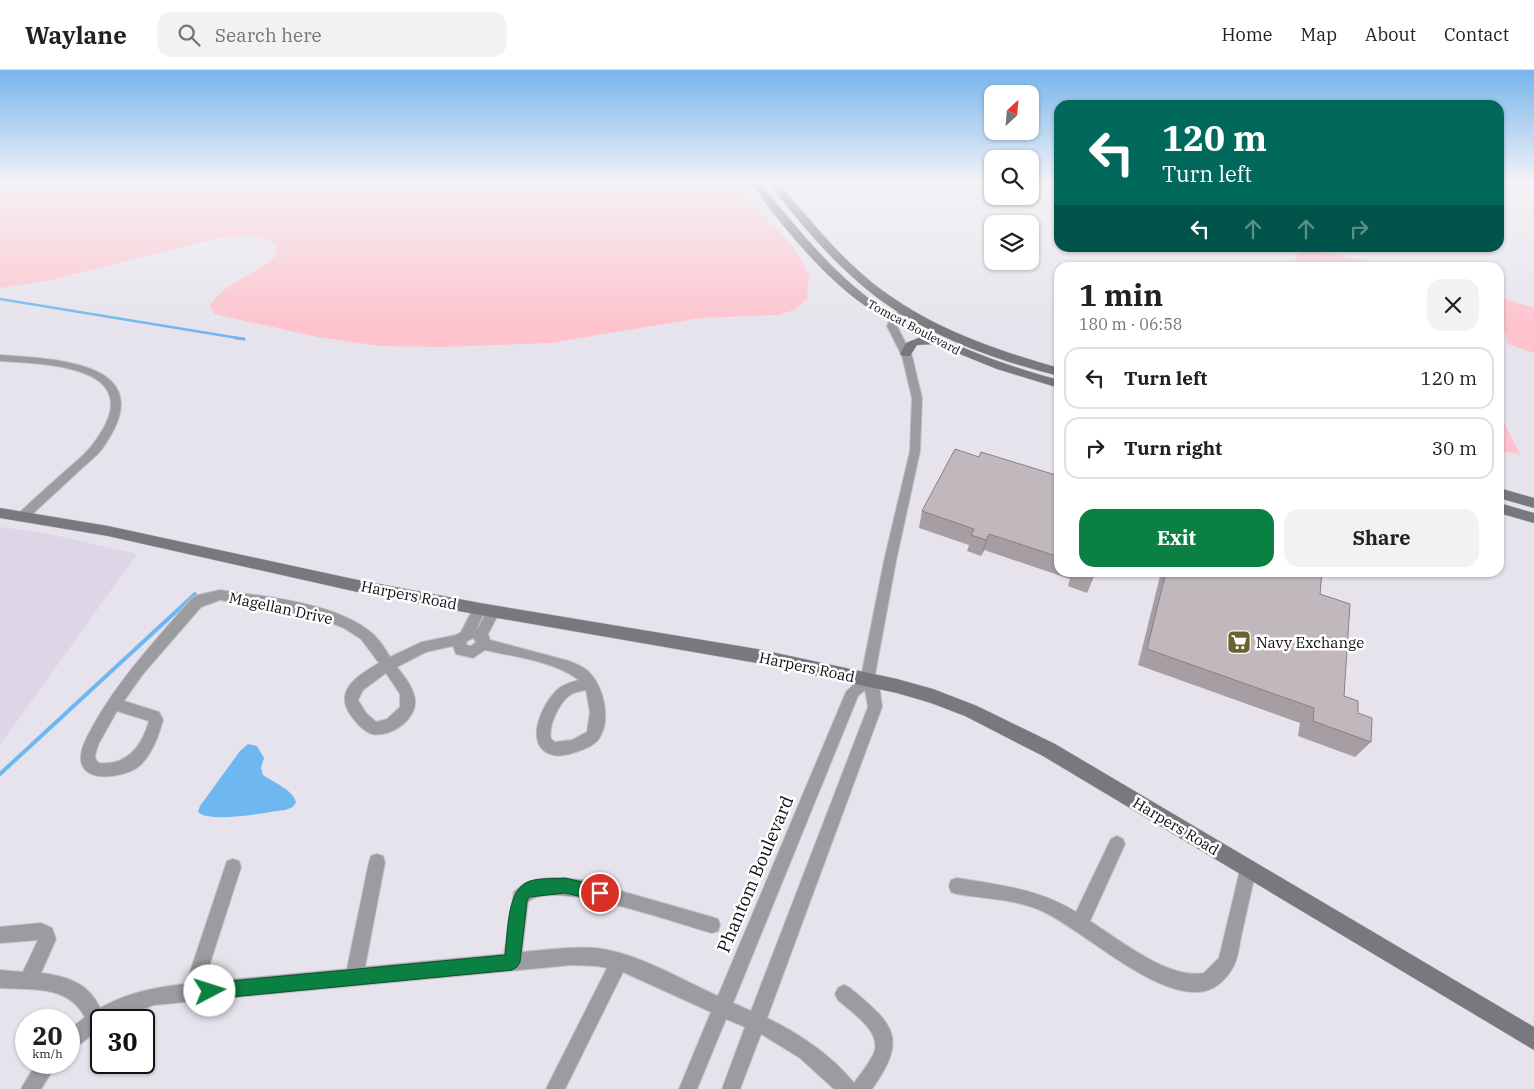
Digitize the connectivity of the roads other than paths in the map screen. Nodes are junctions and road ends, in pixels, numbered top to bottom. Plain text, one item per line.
1 (795, 231) edge
2 (815, 231) edge
3 (905, 309) junction
4 (894, 319) junction
5 (935, 341) junction
6 (906, 354) junction
7 (0, 358) edge
8 (1054, 370) edge
9 (1054, 383) edge
10 (1504, 494) edge
11 (1534, 503) edge
12 (1504, 509) edge
13 (0, 513) edge
14 (22, 516) junction
15 (1534, 518) edge
16 (487, 610) junction
17 (463, 638) junction
18 (482, 640) junction
19 (388, 665) junction
20 (867, 680) junction
21 (589, 684) junction
22 (114, 704) junction
23 (1117, 844) dead end
24 (378, 862) dead end
25 (233, 867) dead end
26 (1248, 870) junction
27 (958, 886) dead end
28 (1080, 923) junction
29 (712, 925) dead end
30 (0, 935) edge
31 (512, 962) junction
32 (619, 962) junction
33 (354, 978) junction
34 (0, 979) edge
35 (28, 981) junction
36 (192, 992) junction
37 (844, 994) dead end
38 (722, 1007) junction
39 (91, 1009) edge
40 (117, 1009) edge
41 (756, 1023) junction
42 (90, 1026) edge
43 (80, 1033) edge
44 (1534, 1039) edge
45 (41, 1074) edge
46 (30, 1089) edge
47 (555, 1089) edge
48 (688, 1089) edge
49 (731, 1089) edge
50 (848, 1089) edge
51 (861, 1089) edge

1 - 4 main road, Tomcat Boulevard
2 - 3 main road, Tomcat Boulevard
3 - 4 street
3 - 8 main road, Tomcat Boulevard
4 - 5 main road, Tomcat Boulevard
4 - 6 street
5 - 6 main road
5 - 9 main road, Tomcat Boulevard
6 - 20 street
7 - 14 street
10 - 11 main road
12 - 15 main road
13 - 14 main road, Harpers Road
14 - 16 main road, Harpers Road
16 - 17 street
16 - 18 street
16 - 20 main road, Harpers Road
17 - 18 street
17 - 19 street
18 - 21 street
19 - 19 street
19 - 22 street, Magellan Drive
20 - 26 main road, Harpers Road
20 - 38 street, Phantom Boulevard
20 - 41 street
21 - 21 street
22 - 22 street, Magellan Drive
23 - 28 street
24 - 33 street
25 - 36 street
26 - 28 street
26 - 44 main road, Harpers Road
27 - 28 street
29 - 31 street
30 - 35 street
31 - 32 street
31 - 33 street
32 - 38 street
32 - 47 street
33 - 36 street
34 - 35 street
35 - 39 street
36 - 40 street
37 - 51 street
38 - 41 street
38 - 48 street, Phantom Boulevard
41 - 49 street
41 - 50 street
42 - 43 street
45 - 46 street

